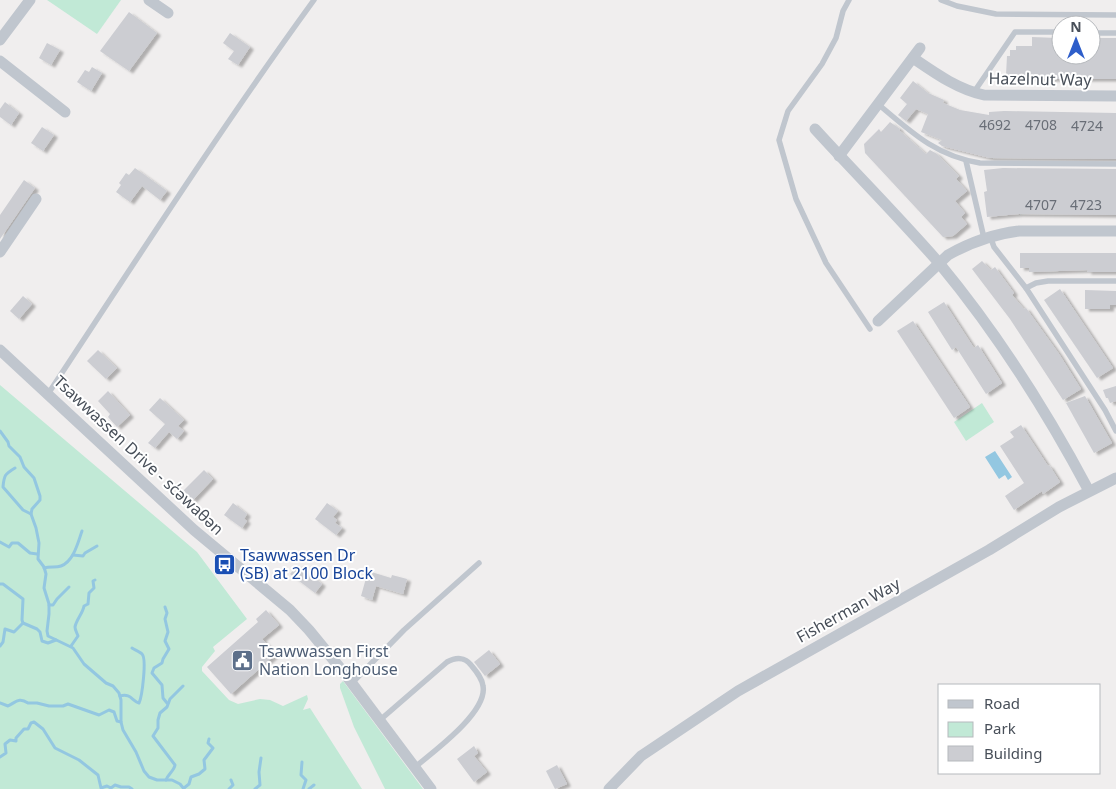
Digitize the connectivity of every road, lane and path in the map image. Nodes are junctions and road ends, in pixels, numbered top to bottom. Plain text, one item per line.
1 (30, 0) edge
2 (149, 0) edge
3 (314, 0) edge
4 (849, 0) edge
5 (941, 0) edge
6 (168, 13) dead end
7 (1116, 15) edge
8 (1051, 32) edge
9 (1101, 32) edge
10 (1116, 33) edge
11 (0, 40) edge
12 (920, 48) dead end
13 (913, 58) junction
14 (0, 61) edge
15 (974, 92) junction
16 (1116, 96) edge
17 (878, 104) junction
18 (65, 112) dead end
19 (814, 130) dead end
20 (839, 156) junction
21 (966, 161) junction
22 (1116, 164) edge
23 (36, 199) dead end
24 (1116, 231) edge
25 (987, 237) junction
26 (0, 252) edge
27 (939, 264) junction
28 (1116, 281) edge
29 (1026, 288) junction
30 (874, 325) joint
31 (0, 350) edge
32 (48, 394) junction
33 (1116, 416) edge
34 (1109, 418) junction
35 (1116, 431) edge
36 (1116, 478) edge
37 (1089, 491) junction
38 (478, 563) dead end
39 (352, 683) junction
40 (380, 720) junction
41 (415, 767) junction
42 (431, 789) edge
43 (609, 789) edge

1 - 11 street
2 - 6 street
3 - 32 lane
4 - 30 lane
5 - 7 lane
8 - 15 lane
9 - 10 lane
12 - 13 street
13 - 15 street, Hazelnut Way
13 - 17 street
14 - 18 street
15 - 16 street, Hazelnut Way
17 - 20 street
17 - 21 lane
19 - 20 street
20 - 27 street
21 - 22 lane
21 - 25 lane
23 - 26 street
24 - 25 street
25 - 27 street
25 - 29 lane
27 - 30 street
27 - 37 street
28 - 29 lane
29 - 34 lane
31 - 32 street, Tsawwassen Drive - sc̓əwaθən
32 - 39 street, Tsawwassen Drive - sc̓əwaθən
33 - 34 lane
34 - 35 lane
36 - 37 street, Fisherman Way
37 - 43 street, Fisherman Way
38 - 39 lane
39 - 40 street, Tsawwassen Drive - sc̓əwaθən
40 - 41 street, Tsawwassen Drive - sc̓əwaθən
40 - 41 lane
41 - 42 street, Tsawwassen Drive - sc̓əwaθən

